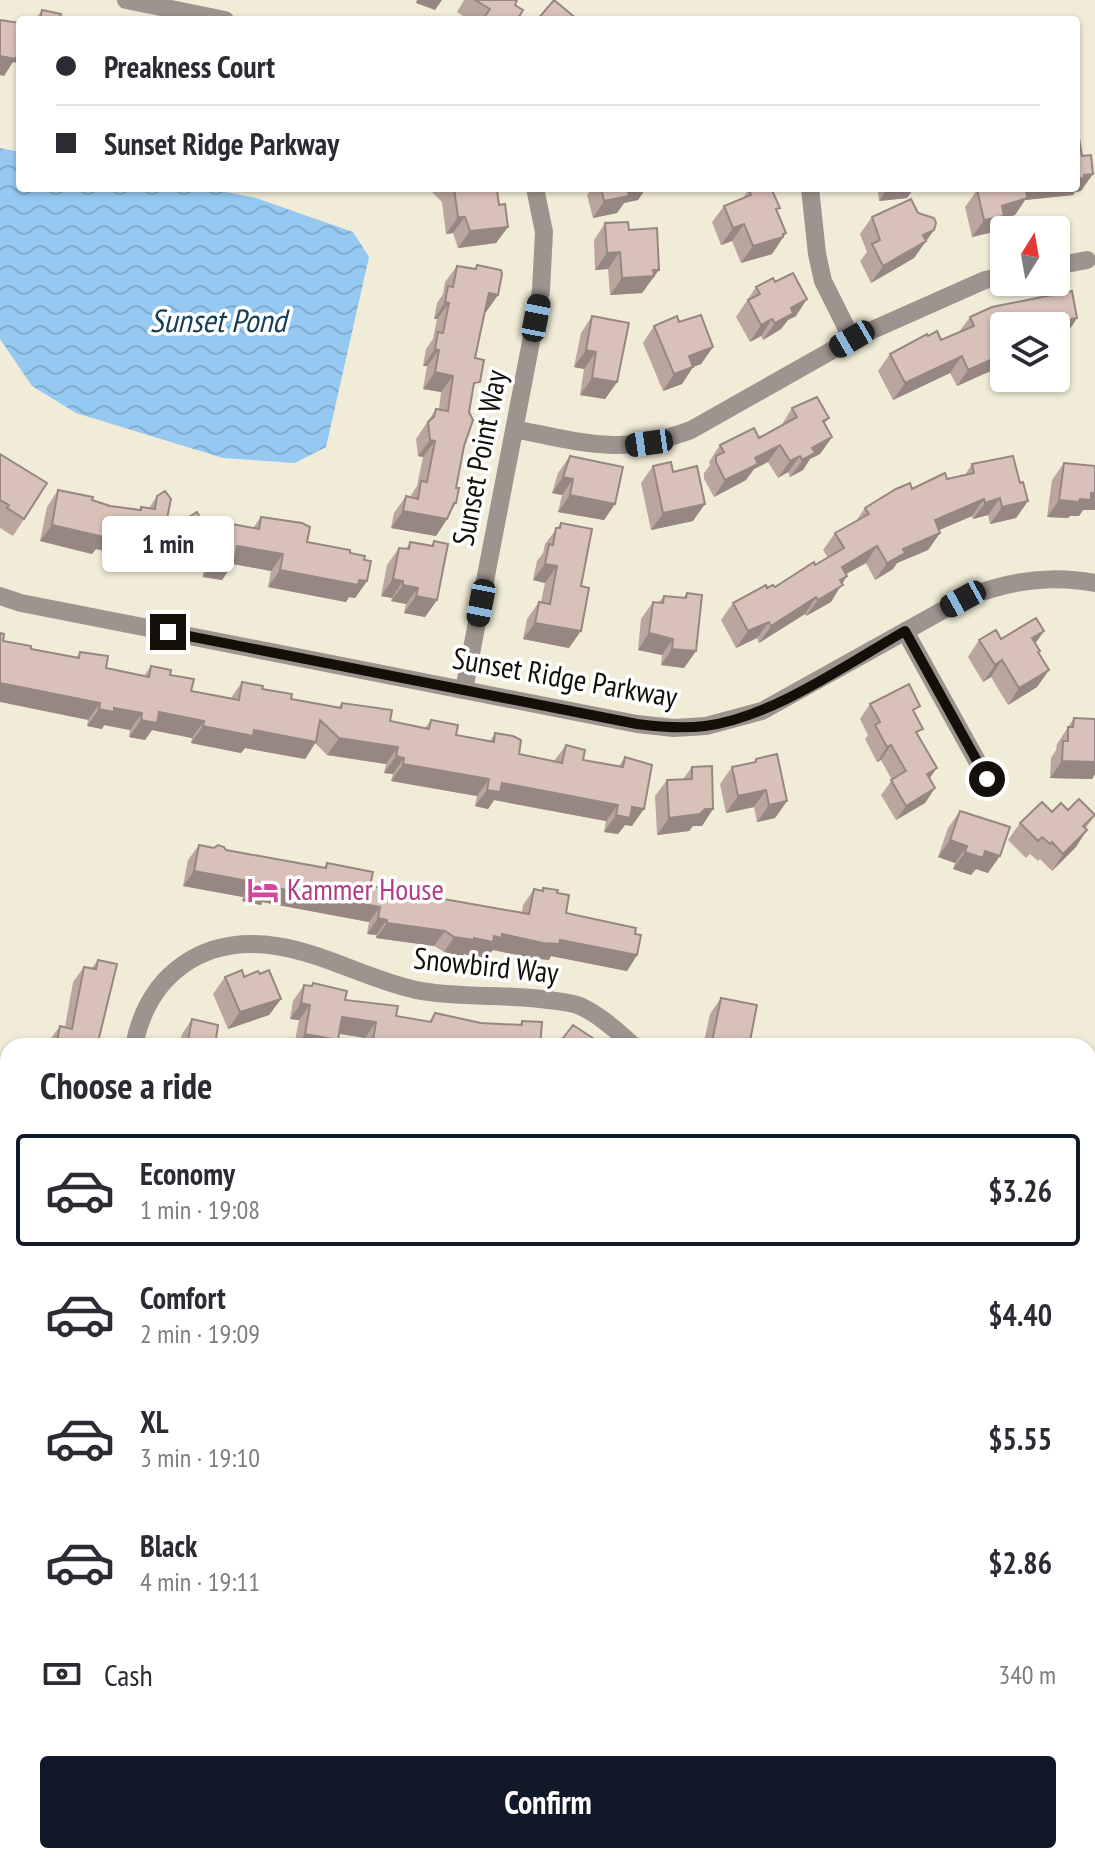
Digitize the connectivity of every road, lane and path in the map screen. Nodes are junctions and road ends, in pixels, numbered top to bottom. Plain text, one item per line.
1 (131, 1) edge
2 (205, 16) edge
3 (536, 192) edge
4 (810, 192) edge
5 (1087, 260) dead end
6 (1070, 263) edge
7 (990, 279) edge
8 (852, 339) junction
9 (514, 429) junction
10 (1095, 583) edge
11 (0, 596) edge
12 (905, 631) junction
13 (464, 690) junction
14 (987, 779) dead end
15 (135, 1038) edge
16 (625, 1038) edge

1 - 2 street
3 - 9 street, Sunset Point Way
4 - 8 street
5 - 6 street
7 - 8 street
8 - 9 street
9 - 13 street, Sunset Point Way
10 - 12 street, Sunset Ridge Parkway
11 - 13 street, Sunset Ridge Parkway
12 - 13 street, Sunset Ridge Parkway
12 - 14 street
15 - 16 street, Snowbird Way

